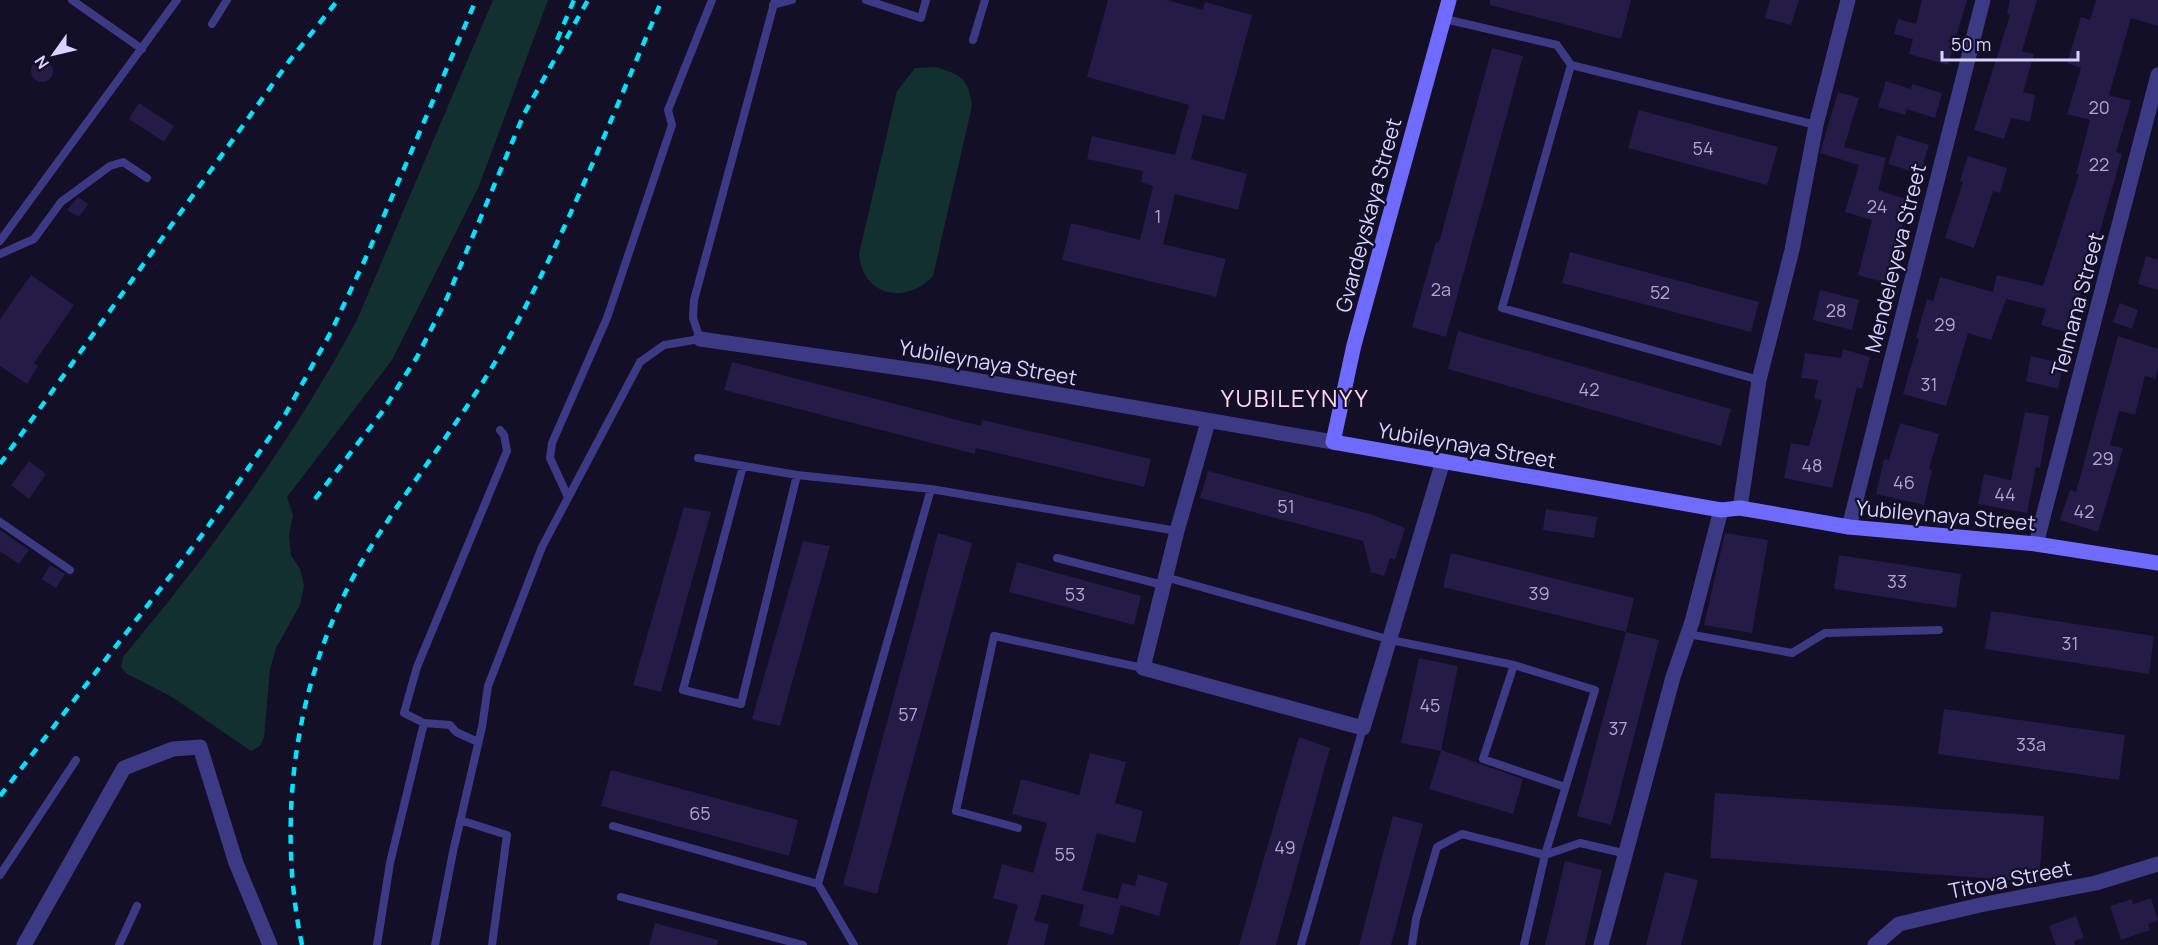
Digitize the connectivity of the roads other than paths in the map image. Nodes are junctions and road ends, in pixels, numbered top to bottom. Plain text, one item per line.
1 (72, 0) edge
2 (177, 0) edge
3 (228, 0) edge
4 (712, 0) edge
5 (792, 0) edge
6 (866, 0) edge
7 (926, 0) edge
8 (985, 0) edge
9 (1449, 0) edge
10 (1848, 0) edge
11 (1983, 0) edge
12 (774, 2) edge
13 (1445, 19) junction
14 (212, 24) dead end
15 (973, 40) dead end
16 (142, 50) junction
17 (1571, 65) junction
18 (2158, 75) edge
19 (1816, 125) junction
20 (147, 178) dead end
21 (0, 241) edge
22 (0, 254) edge
23 (700, 339) junction
24 (1759, 380) junction
25 (1208, 422) junction
26 (500, 430) dead end
27 (1333, 442) junction
28 (698, 458) dead end
29 (1443, 461) junction
30 (743, 466) junction
31 (797, 475) junction
32 (931, 489) junction
33 (568, 497) junction
34 (1740, 508) junction
35 (1721, 510) junction
36 (0, 522) edge
37 (1849, 527) junction
38 (1177, 531) junction
39 (2036, 544) junction
40 (1057, 558) dead end
41 (2158, 563) edge
42 (70, 570) dead end
43 (1164, 581) junction
44 (1940, 630) dead end
45 (1688, 634) junction
46 (1391, 640) junction
47 (1514, 665) junction
48 (1143, 668) junction
49 (424, 723) junction
50 (1363, 728) junction
51 (478, 742) junction
52 (76, 760) dead end
53 (1565, 788) junction
54 (460, 820) junction
55 (613, 826) dead end
56 (1018, 828) dead end
57 (1627, 854) junction
58 (1545, 855) junction
59 (2158, 864) edge
60 (0, 875) edge
61 (818, 884) junction
62 (621, 897) dead end
63 (137, 906) dead end
64 (24, 945) edge
65 (119, 945) edge
66 (270, 945) edge
67 (377, 945) edge
68 (435, 945) edge
69 (492, 945) edge
70 (803, 945) edge
71 (854, 945) edge
72 (1301, 945) edge
73 (1412, 945) edge
74 (1524, 945) edge
75 (1601, 945) edge
76 (1875, 945) edge

1 - 16 lane
2 - 16 lane
3 - 14 lane
4 - 33 lane
5 - 12 lane
6 - 7 lane
8 - 15 lane
9 - 13 street, Gvardeyskaya Street
10 - 19 street
11 - 37 street, Mendeleyeva Street
12 - 23 lane
13 - 17 lane
13 - 27 street, Gvardeyskaya Street
16 - 21 lane
17 - 19 lane
17 - 24 lane
18 - 39 street, Telmana Street
19 - 24 street
20 - 22 lane
23 - 25 street, Yubileynaya Street
23 - 33 lane
24 - 34 street
25 - 27 street, Yubileynaya Street
25 - 38 street
26 - 49 lane
27 - 29 street, Yubileynaya Street
28 - 30 lane
29 - 35 street, Yubileynaya Street
29 - 46 street
30 - 31 lane
30 - 31 lane
31 - 32 lane
32 - 38 lane
32 - 61 lane
33 - 51 lane
34 - 35 street, Yubileynaya Street
34 - 37 street, Yubileynaya Street
35 - 45 street
36 - 42 lane
37 - 39 street, Yubileynaya Street
38 - 43 street
39 - 41 street, Yubileynaya Street
40 - 43 lane
43 - 46 lane
43 - 48 street
44 - 45 lane
45 - 57 street
46 - 47 lane
46 - 50 street
47 - 53 lane
47 - 53 lane
48 - 50 street
48 - 56 lane
49 - 51 lane
49 - 67 lane
50 - 72 lane
51 - 54 lane
52 - 60 lane
53 - 58 lane
54 - 68 lane
54 - 69 lane
55 - 61 lane
57 - 58 lane
57 - 75 street
58 - 73 lane
58 - 74 lane
59 - 76 street, Titova Street
61 - 71 lane
62 - 70 lane
63 - 65 lane
64 - 66 street

